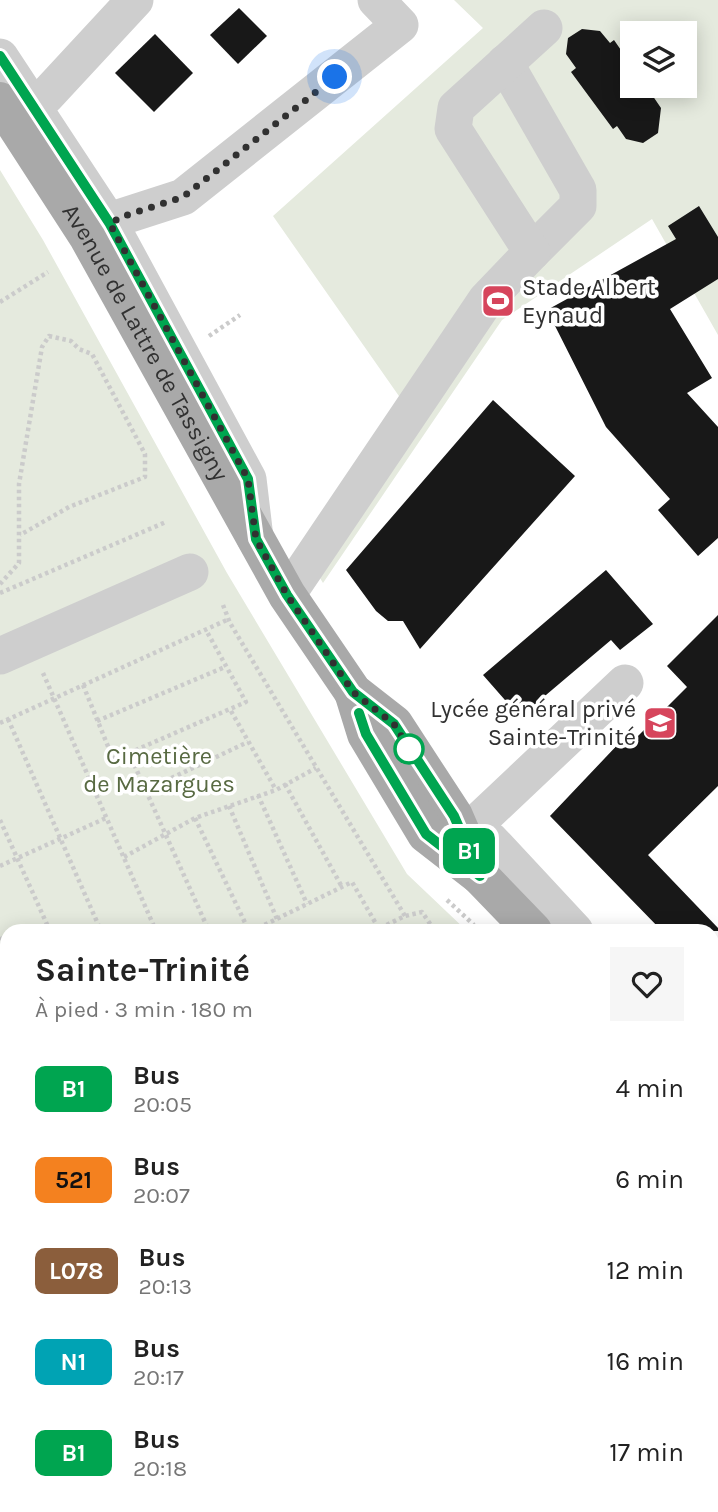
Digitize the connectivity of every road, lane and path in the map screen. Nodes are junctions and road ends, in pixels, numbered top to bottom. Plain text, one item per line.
1 (135, 0) edge
2 (376, 0) edge
3 (544, 28) dead end
4 (0, 57) edge
5 (505, 63) junction
6 (15, 108) edge
7 (99, 230) junction
8 (532, 252) junction
9 (48, 272) dead end
10 (0, 302) edge
11 (166, 522) dead end
12 (20, 535) junction
13 (190, 572) dead end
14 (0, 584) edge
15 (0, 593) edge
16 (287, 595) junction
17 (223, 605) dead end
18 (229, 619) junction
19 (206, 630) junction
20 (15, 649) edge
21 (225, 667) junction
22 (625, 683) dead end
23 (83, 685) junction
24 (353, 692) junction
25 (54, 698) junction
26 (231, 711) junction
27 (8, 719) junction
28 (97, 721) junction
29 (0, 723) edge
30 (248, 742) junction
31 (129, 753) junction
32 (316, 768) junction
33 (285, 784) junction
34 (146, 790) junction
35 (276, 790) junction
36 (258, 795) junction
37 (229, 806) junction
38 (106, 818) junction
39 (195, 818) junction
40 (0, 820) edge
41 (166, 835) junction
42 (463, 836) junction
43 (61, 839) junction
44 (124, 857) junction
45 (18, 859) junction
46 (0, 866) edge
47 (480, 876) junction
48 (342, 887) junction
49 (307, 904) junction
50 (405, 916) junction
51 (277, 919) junction
52 (47, 924) edge
53 (98, 924) edge
54 (153, 924) edge
55 (206, 924) edge
56 (248, 924) edge
57 (266, 924) edge
58 (374, 924) edge
59 (389, 924) edge
60 (430, 924) edge
61 (526, 924) edge
62 (568, 924) edge

1 - 6 street
2 - 7 street
3 - 5 street
4 - 6 street
5 - 8 street
5 - 8 street
6 - 7 main road, Avenue de Lattre de Tassigny
7 - 16 main road, Avenue de Lattre de Tassigny
8 - 16 street
9 - 10 path
11 - 15 path
12 - 12 path
12 - 14 path
13 - 20 street
16 - 24 main road, Avenue de Lattre de Tassigny
17 - 18 path
18 - 19 path
18 - 32 path
19 - 21 path
19 - 23 path
20 - 25 path
21 - 26 path
21 - 28 path
22 - 42 street
23 - 25 path
23 - 28 path
24 - 42 main road, Avenue de Lattre de Tassigny
24 - 47 main road, Avenue de Lattre de Tassigny
25 - 27 path
25 - 38 path
26 - 30 path
26 - 31 path
27 - 29 path
27 - 43 path
28 - 31 path
30 - 34 path
30 - 35 path
31 - 34 path
32 - 33 path
32 - 50 path
33 - 35 path
33 - 48 path
34 - 41 path
35 - 36 path
36 - 37 path
36 - 49 path
37 - 39 path
37 - 51 path
38 - 43 path
38 - 44 path
39 - 41 path
39 - 56 path
40 - 45 path
41 - 44 path
41 - 55 path
42 - 47 main road, Avenue de Lattre de Tassigny
42 - 62 street
43 - 45 path
43 - 53 path
44 - 54 path
45 - 46 path
45 - 52 path
47 - 61 main road, Avenue de Lattre de Tassigny
48 - 49 path
48 - 58 path
49 - 51 path
50 - 59 path
50 - 60 path
51 - 57 path

